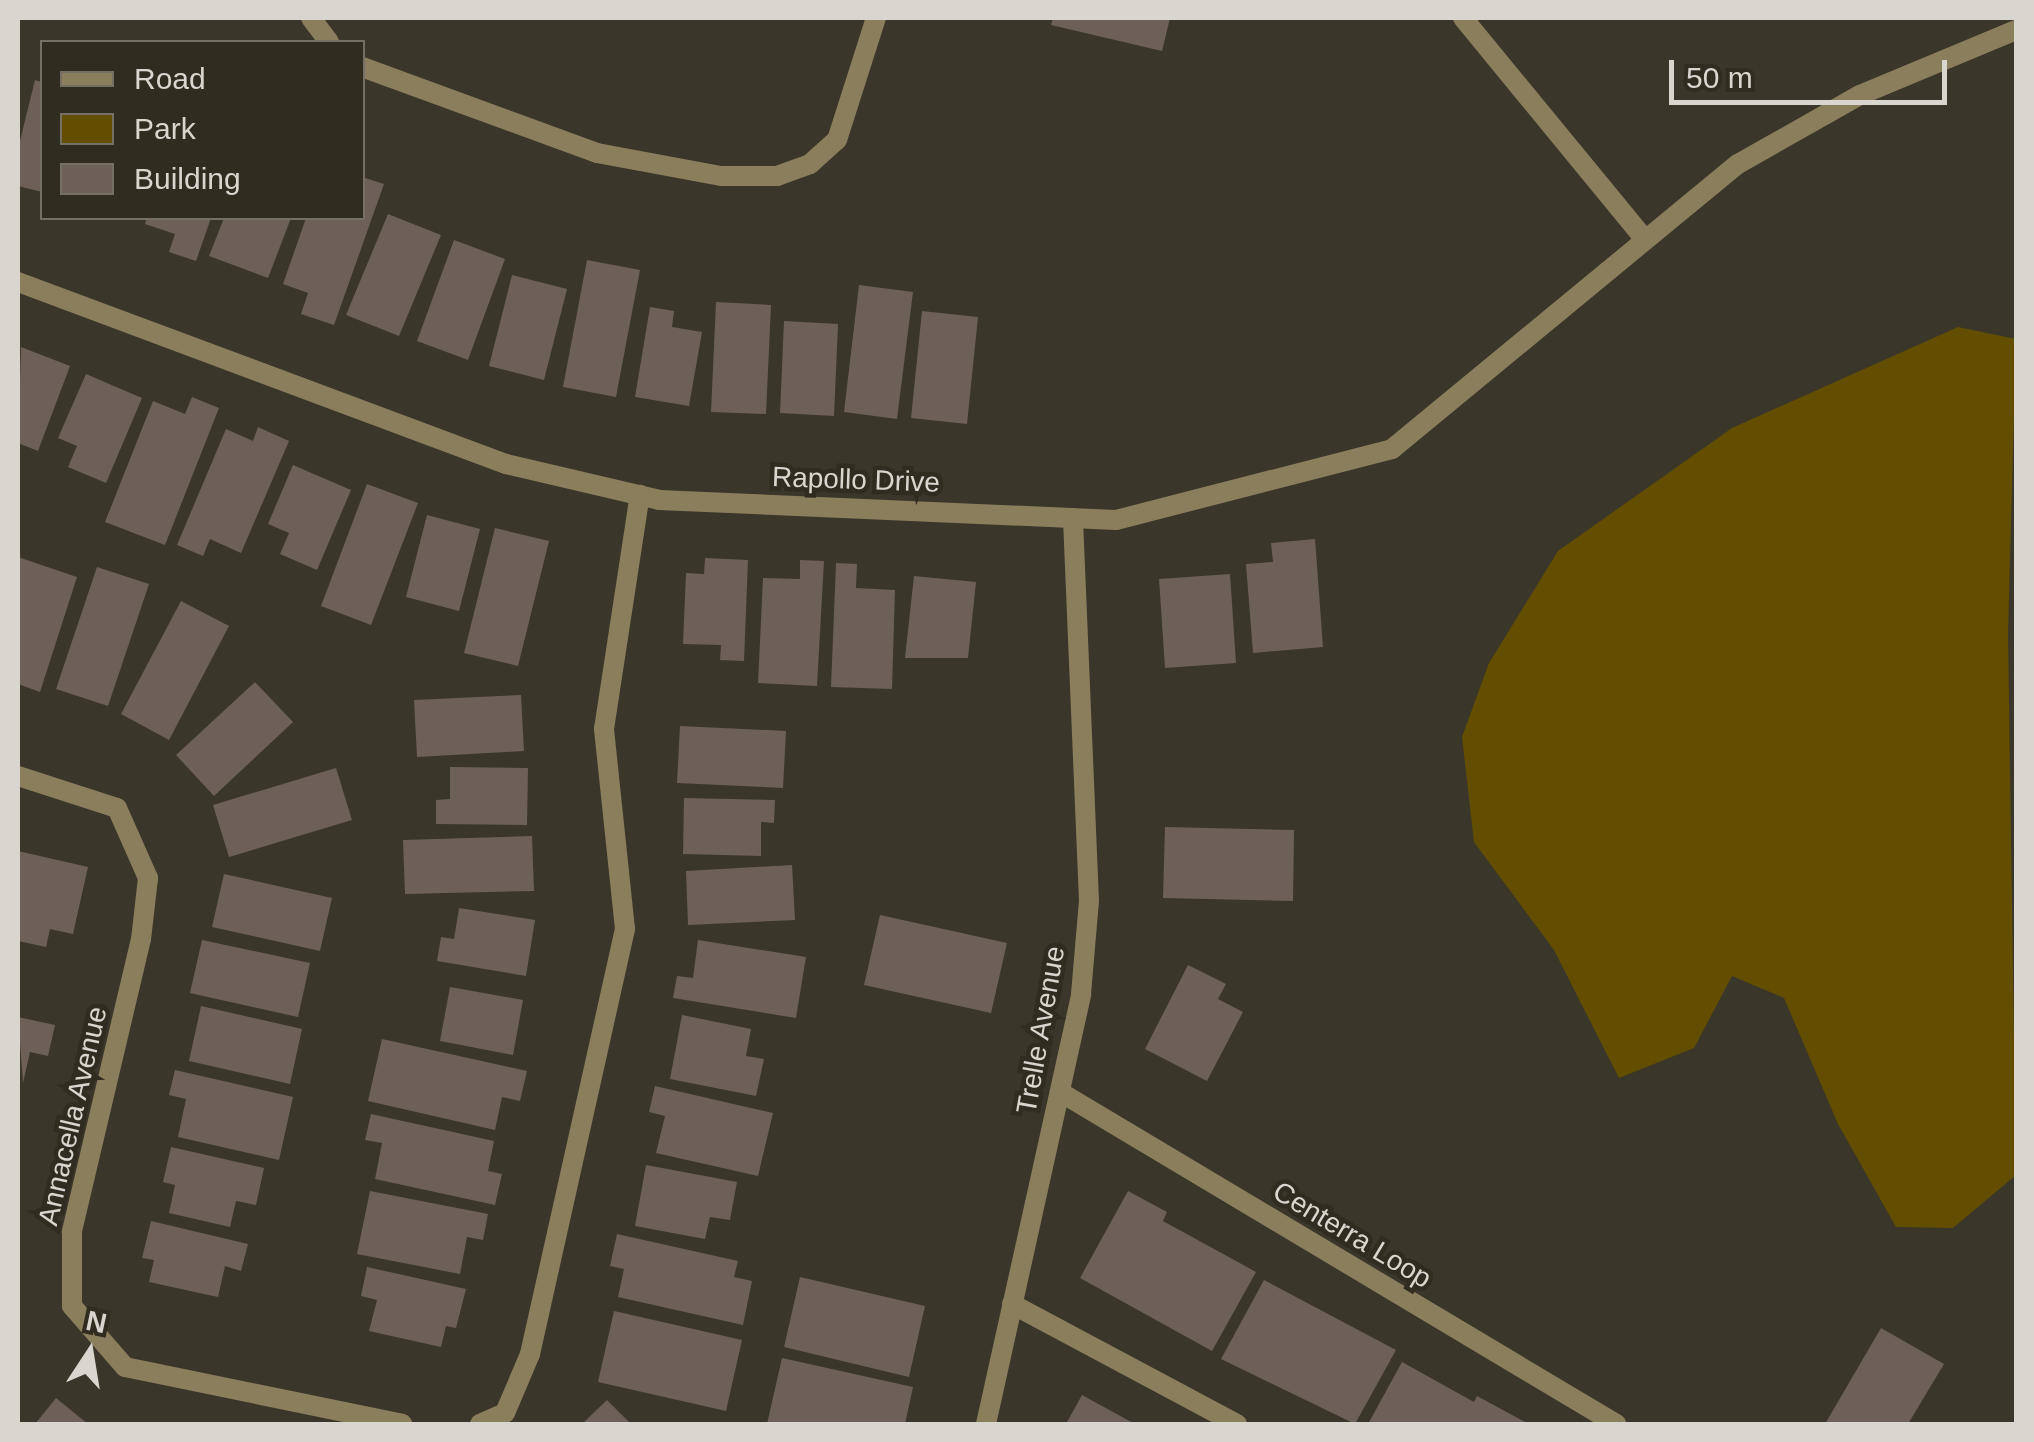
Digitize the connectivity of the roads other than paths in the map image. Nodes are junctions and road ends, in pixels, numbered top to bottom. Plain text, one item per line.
1 (311, 18) edge
2 (876, 18) edge
3 (1463, 18) edge
4 (2016, 30) edge
5 (328, 40) edge
6 (365, 68) edge
7 (1642, 236) junction
8 (18, 282) edge
9 (640, 495) junction
10 (1072, 518) junction
11 (18, 776) edge
12 (1060, 1092) junction
13 (1012, 1304) junction
14 (402, 1424) edge
15 (480, 1424) edge
16 (986, 1424) edge
17 (1238, 1424) edge
18 (1616, 1424) edge

1 - 5 street
2 - 6 street
3 - 7 street
4 - 7 street, Rapollo Drive
7 - 10 street, Rapollo Drive
8 - 9 street, Rapollo Drive
9 - 10 street, Rapollo Drive
9 - 15 street
10 - 12 street, Trelle Avenue
11 - 14 street, Annacella Avenue
12 - 13 street, Trelle Avenue
12 - 18 street, Centerra Loop
13 - 16 street, Trelle Avenue
13 - 17 street

